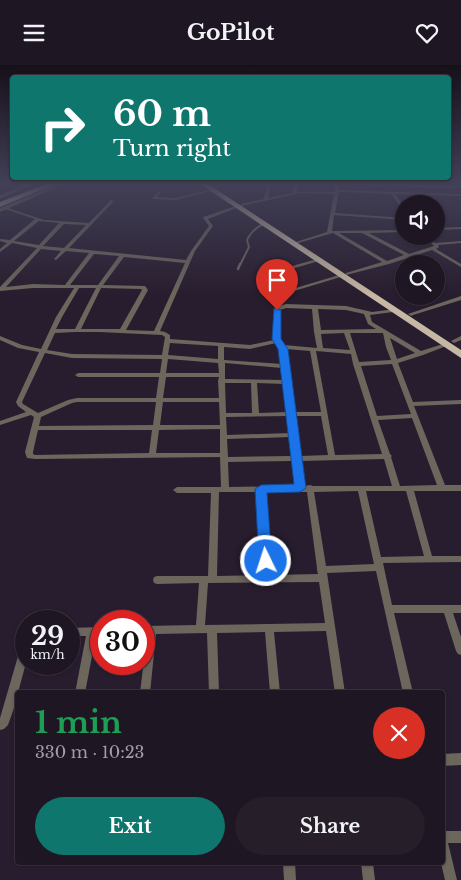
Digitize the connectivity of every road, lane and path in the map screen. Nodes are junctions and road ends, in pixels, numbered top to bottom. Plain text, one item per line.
1 (37, 220) edge
2 (47, 220) edge
3 (93, 220) edge
4 (208, 220) edge
5 (258, 220) edge
6 (263, 220) edge
7 (333, 220) edge
8 (63, 222) junction
9 (89, 224) junction
10 (263, 224) junction
11 (461, 228) edge
12 (445, 229) edge
13 (362, 231) junction
14 (395, 231) edge
15 (332, 232) junction
16 (0, 239) edge
17 (298, 242) junction
18 (461, 242) edge
19 (11, 243) junction
20 (40, 247) junction
21 (434, 247) junction
22 (65, 249) junction
23 (0, 251) edge
24 (93, 252) junction
25 (407, 255) edge
26 (412, 255) edge
27 (122, 256) junction
28 (56, 259) dead end
29 (317, 260) junction
30 (395, 260) edge
31 (188, 263) junction
32 (387, 263) junction
33 (461, 266) edge
34 (238, 269) dead end
35 (344, 275) junction
36 (260, 276) dead end
37 (100, 286) junction
38 (66, 287) junction
39 (77, 287) junction
40 (1, 289) edge
41 (282, 293) dead end
42 (461, 298) edge
43 (315, 307) junction
44 (392, 310) junction
45 (366, 313) junction
46 (411, 314) junction
47 (52, 331) junction
48 (77, 331) junction
49 (122, 331) junction
50 (317, 332) junction
51 (385, 332) junction
52 (156, 333) junction
53 (347, 333) junction
54 (0, 338) edge
55 (167, 341) junction
56 (456, 343) edge
57 (280, 344) junction
58 (221, 346) junction
59 (316, 349) junction
60 (42, 351) junction
61 (352, 351) junction
62 (421, 354) junction
63 (461, 355) edge
64 (165, 357) junction
65 (221, 361) junction
66 (395, 362) junction
67 (356, 364) junction
68 (284, 366) junction
69 (78, 375) dead end
70 (162, 376) junction
71 (221, 378) junction
72 (254, 382) junction
73 (286, 383) junction
74 (159, 399) junction
75 (222, 400) junction
76 (461, 402) edge
77 (411, 405) junction
78 (35, 414) junction
79 (290, 414) junction
80 (323, 414) junction
81 (222, 415) junction
82 (256, 415) junction
83 (415, 416) junction
84 (374, 418) junction
85 (0, 423) edge
86 (156, 426) junction
87 (223, 427) junction
88 (36, 428) junction
89 (293, 435) junction
90 (223, 437) junction
91 (152, 456) junction
92 (388, 456) junction
93 (224, 457) junction
94 (332, 458) junction
95 (296, 459) junction
96 (305, 488) junction
97 (360, 488) junction
98 (397, 488) junction
99 (408, 488) junction
100 (442, 488) junction
101 (461, 488) edge
102 (225, 489) junction
103 (261, 489) junction
104 (176, 490) dead end
105 (215, 490) junction
106 (429, 559) junction
107 (461, 559) edge
108 (378, 563) junction
109 (322, 574) junction
110 (267, 579) junction
111 (157, 580) dead end
112 (208, 580) junction
113 (388, 609) junction
114 (447, 609) junction
115 (461, 609) edge
116 (329, 627) junction
117 (269, 628) junction
118 (200, 629) junction
119 (212, 629) junction
120 (155, 630) edge
121 (461, 651) edge
122 (90, 657) edge
123 (18, 675) edge
124 (146, 675) edge
125 (81, 690) edge
126 (145, 690) edge
127 (214, 690) edge
128 (275, 690) edge
129 (340, 690) edge
130 (407, 690) edge
131 (0, 725) edge
132 (461, 759) edge
133 (445, 760) edge
134 (445, 837) edge
135 (461, 837) edge
136 (445, 855) edge
137 (289, 865) edge
138 (367, 865) edge
139 (290, 880) edge
140 (369, 880) edge
141 (451, 880) edge

1 - 19 street
2 - 8 street
3 - 9 street
4 - 31 street
5 - 10 highway
6 - 17 highway
7 - 15 street
8 - 9 street
8 - 20 street
9 - 22 street
10 - 29 highway
10 - 34 lane
11 - 12 street
13 - 14 street
13 - 15 street
13 - 25 street
15 - 17 street
15 - 32 street
16 - 19 street
17 - 35 highway
18 - 21 street
19 - 20 street
19 - 23 street
20 - 22 street
20 - 40 street
21 - 26 street
21 - 33 street
22 - 24 street
22 - 28 street
24 - 27 street
24 - 38 street
27 - 31 street
27 - 37 street
29 - 35 highway
29 - 36 street
30 - 32 street
31 - 52 street
32 - 35 street
35 - 41 street
35 - 44 highway
35 - 46 highway
37 - 39 street
37 - 48 street
37 - 49 street
38 - 39 street
38 - 40 street
39 - 47 street
42 - 46 street
43 - 45 street
43 - 50 street
43 - 57 street
44 - 45 street
44 - 56 highway
45 - 51 street
46 - 56 highway
47 - 48 street
47 - 60 street
48 - 49 street
49 - 52 street
50 - 53 street
50 - 59 street
51 - 53 street
51 - 62 street
51 - 66 street
52 - 55 street
53 - 61 street
54 - 60 street
55 - 58 street
55 - 64 street
56 - 62 street
56 - 63 highway
57 - 58 street
57 - 59 street
57 - 68 street
58 - 65 street
59 - 61 street
59 - 80 street
60 - 64 street
60 - 78 street
61 - 67 street
62 - 66 street
64 - 65 street
64 - 70 street
65 - 68 street
65 - 71 street
66 - 67 street
66 - 77 street
67 - 84 street
68 - 73 street
69 - 70 street
70 - 71 street
70 - 74 street
71 - 72 street
71 - 75 street
72 - 73 street
72 - 82 street
73 - 79 street
74 - 75 street
74 - 78 street
74 - 86 street
75 - 81 street
76 - 77 street
77 - 83 street
78 - 85 street
78 - 88 street
79 - 80 street
79 - 82 street
79 - 89 street
80 - 94 street
81 - 82 street
81 - 87 street
83 - 84 street
83 - 100 street
84 - 92 street
86 - 87 street
86 - 88 street
86 - 91 street
87 - 90 street
88 - 91 street
89 - 90 street
89 - 95 street
90 - 93 street
91 - 93 street
92 - 94 street
92 - 98 street
93 - 95 street
93 - 102 street
94 - 95 street
95 - 96 street
96 - 97 street
96 - 103 street
96 - 109 street
97 - 98 street
97 - 108 street
98 - 99 street
99 - 100 street
99 - 106 street
100 - 101 street
102 - 103 street
102 - 105 street
103 - 110 street
104 - 105 street
105 - 112 street
106 - 107 street
106 - 108 street
108 - 109 street
108 - 113 street
109 - 110 street
109 - 116 street
110 - 112 street
111 - 112 street
112 - 118 street
113 - 114 street
113 - 130 street
114 - 115 street
114 - 121 street
116 - 117 street
116 - 129 street
117 - 119 street
117 - 128 street
118 - 119 street
118 - 120 street
119 - 127 street
122 - 125 street
123 - 131 street
124 - 126 street
132 - 133 street
134 - 135 street
136 - 141 street
137 - 139 street
138 - 140 street

